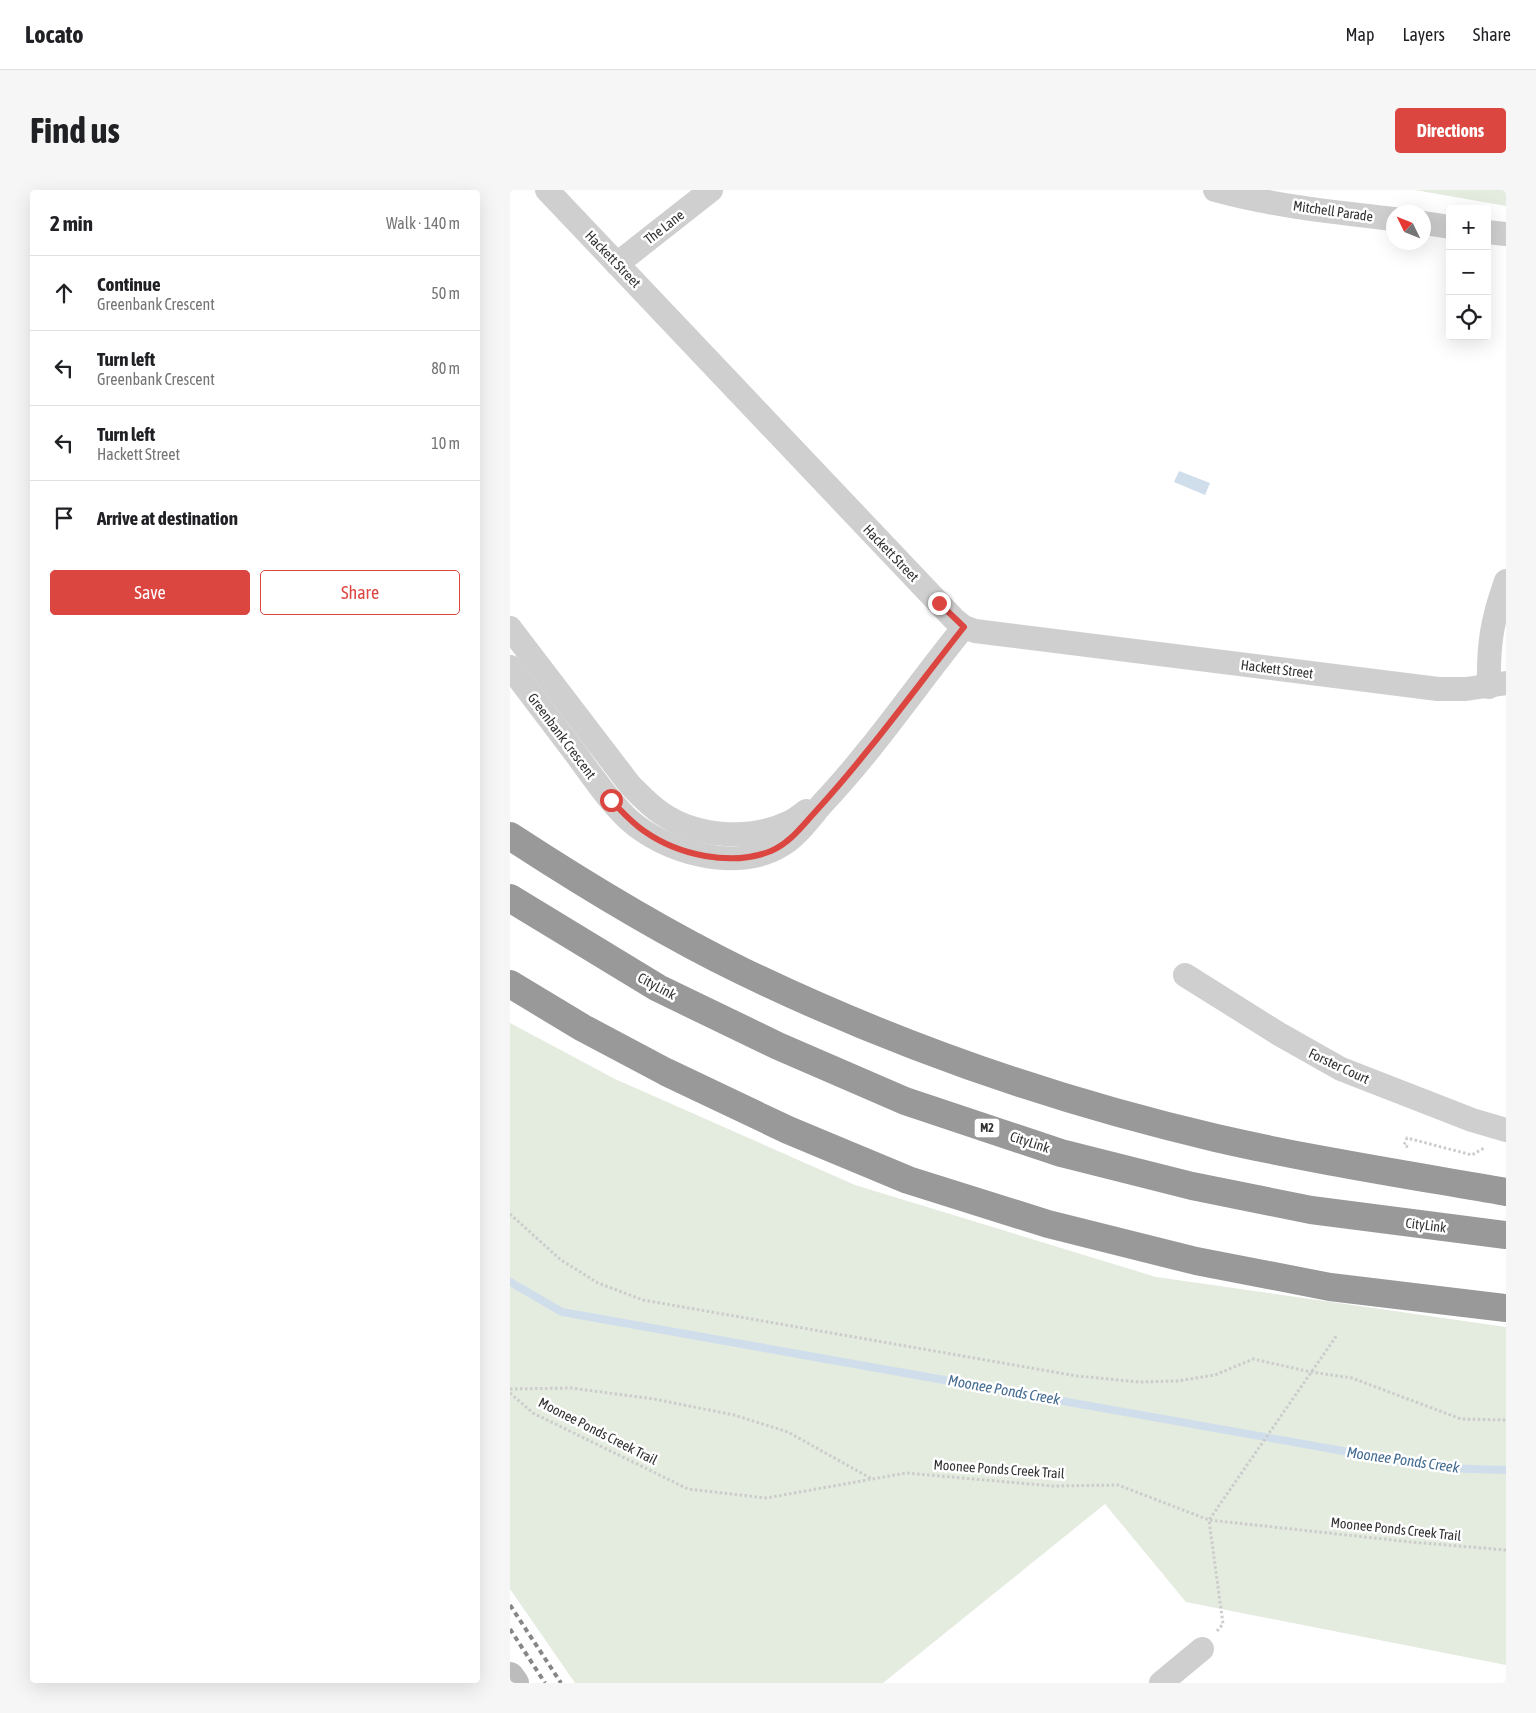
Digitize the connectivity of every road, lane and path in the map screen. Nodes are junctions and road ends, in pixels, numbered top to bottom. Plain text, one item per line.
1 (547, 190) edge
2 (711, 190) edge
3 (1214, 190) edge
4 (1386, 219) edge
5 (1431, 224) edge
6 (1446, 226) edge
7 (1491, 232) edge
8 (1506, 234) edge
9 (617, 264) junction
10 (1506, 581) edge
11 (964, 627) junction
12 (510, 628) edge
13 (510, 667) edge
14 (1497, 685) edge
15 (841, 784) junction
16 (510, 836) edge
17 (510, 898) edge
18 (1185, 974) dead end
19 (510, 984) edge
20 (1501, 1131) edge
21 (1412, 1149) dead end
22 (1506, 1192) edge
23 (510, 1214) edge
24 (1506, 1236) edge
25 (1506, 1308) edge
26 (1337, 1335) dead end
27 (1311, 1372) junction
28 (510, 1391) edge
29 (1506, 1420) edge
30 (872, 1479) junction
31 (1210, 1520) junction
32 (1506, 1550) edge
33 (1202, 1649) joint
34 (510, 1676) edge
35 (515, 1683) edge
36 (1161, 1683) edge

1 - 9 street, Hackett Street
2 - 9 street, The Lane
3 - 4 street, Mitchell Parade
5 - 6 street
7 - 8 street
9 - 11 street, Hackett Street
10 - 14 street
11 - 14 street, Hackett Street
11 - 15 street, Greenbank Crescent
12 - 15 street, Greenbank Crescent
13 - 15 street, Greenbank Crescent
16 - 22 highway
17 - 24 highway, CityLink / M2
18 - 20 street, Forster Court
19 - 25 highway
20 - 21 path
23 - 27 path
26 - 27 path
27 - 29 path
27 - 31 path
28 - 30 path
28 - 30 path, Moonee Ponds Creek Trail
30 - 31 path, Moonee Ponds Creek Trail
31 - 32 path, Moonee Ponds Creek Trail
31 - 33 path
33 - 36 street
34 - 35 main road

